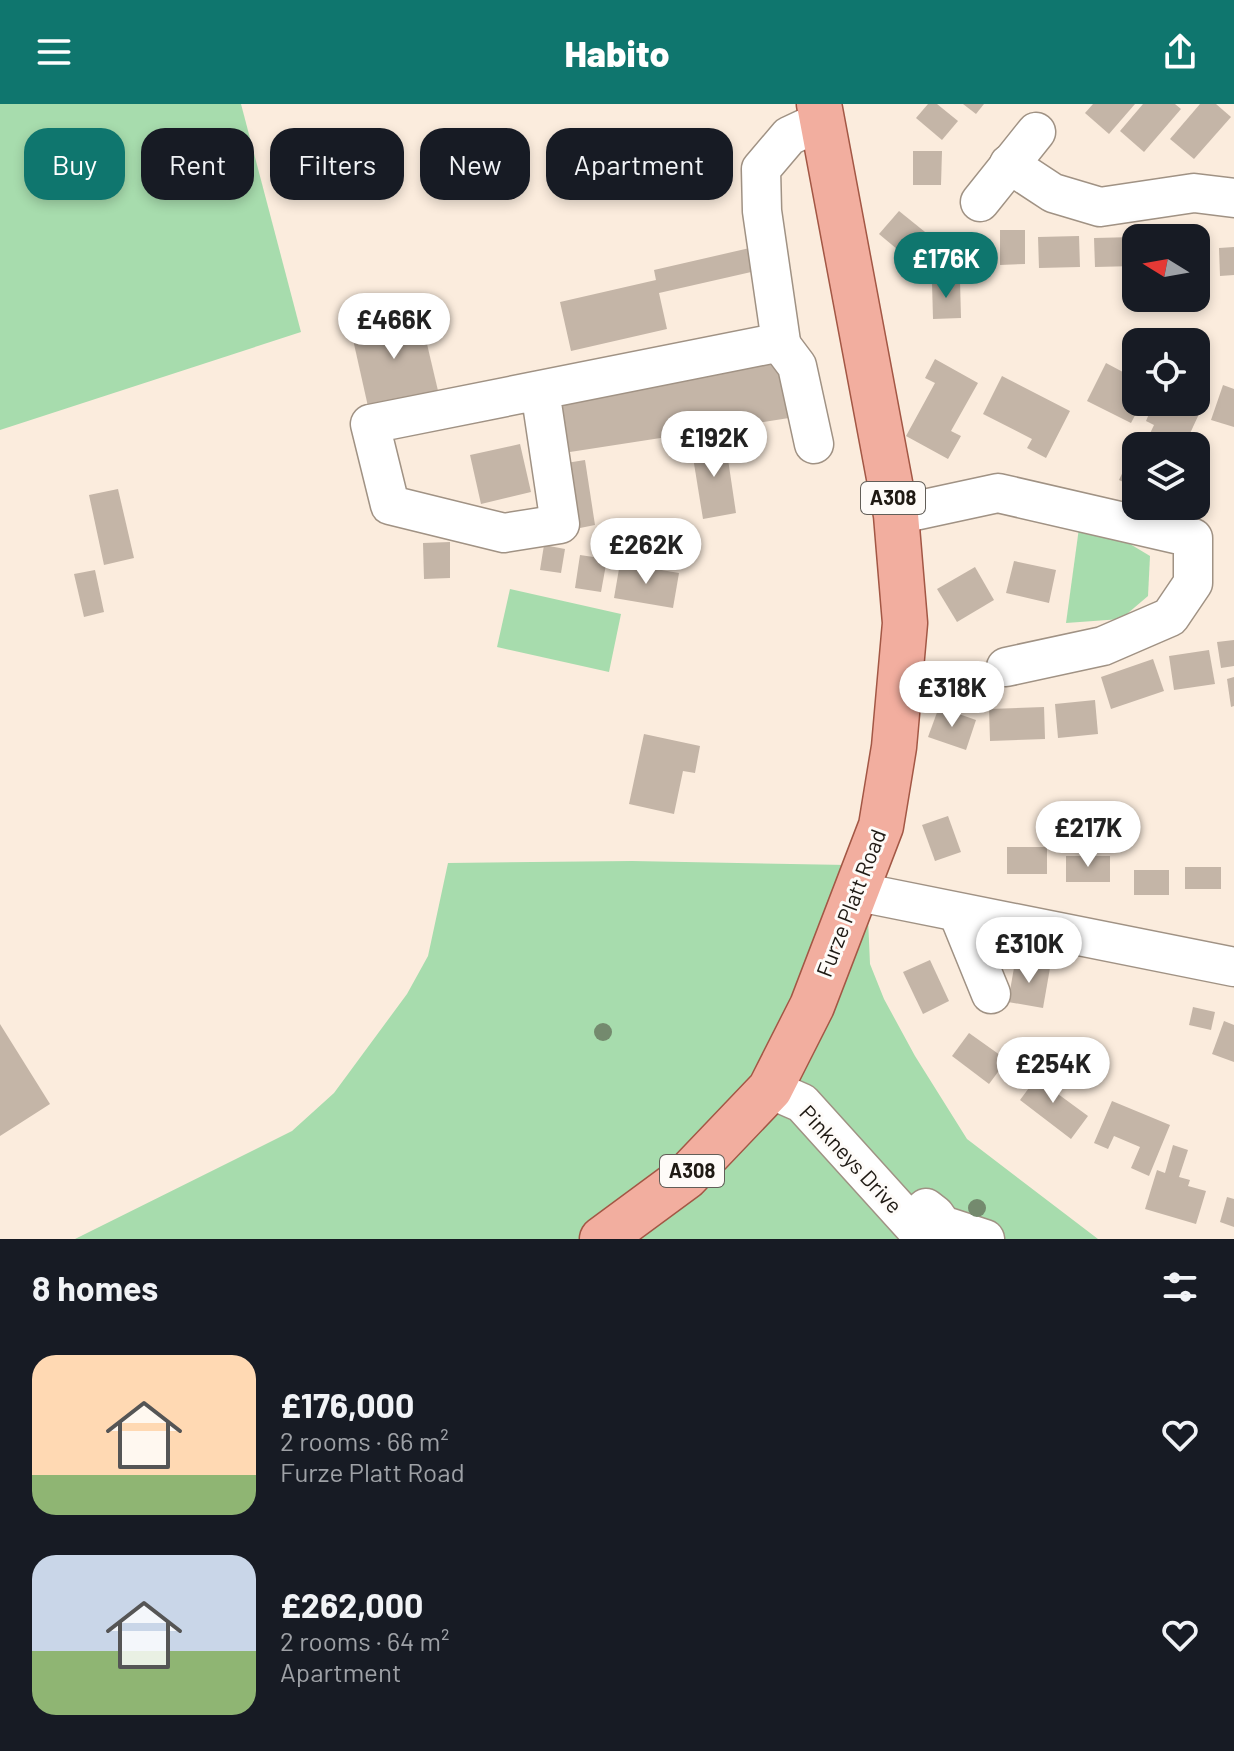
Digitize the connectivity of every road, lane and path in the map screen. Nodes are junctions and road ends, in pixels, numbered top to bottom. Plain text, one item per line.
1 (820, 112) edge
2 (1036, 132) dead end
3 (1009, 164) junction
4 (1234, 198) edge
5 (980, 202) dead end
6 (779, 342) junction
7 (540, 390) junction
8 (814, 444) dead end
9 (896, 515) junction
10 (1001, 670) dead end
11 (854, 891) junction
12 (958, 913) junction
13 (1234, 967) edge
14 (991, 994) dead end
15 (770, 1089) junction
16 (918, 1231) edge
17 (602, 1239) edge
18 (985, 1239) edge

1 - 6 street
1 - 9 main road, Furze Platt Road / A308
2 - 3 street
3 - 4 street
3 - 5 street
6 - 7 street
6 - 8 street
7 - 7 street
9 - 10 street
9 - 11 main road, Furze Platt Road / A308
11 - 12 street
11 - 15 main road, Furze Platt Road / A308
12 - 13 street
12 - 14 street
15 - 16 street, Pinkneys Drive
15 - 17 main road, Furze Platt Road / A308
16 - 18 street

